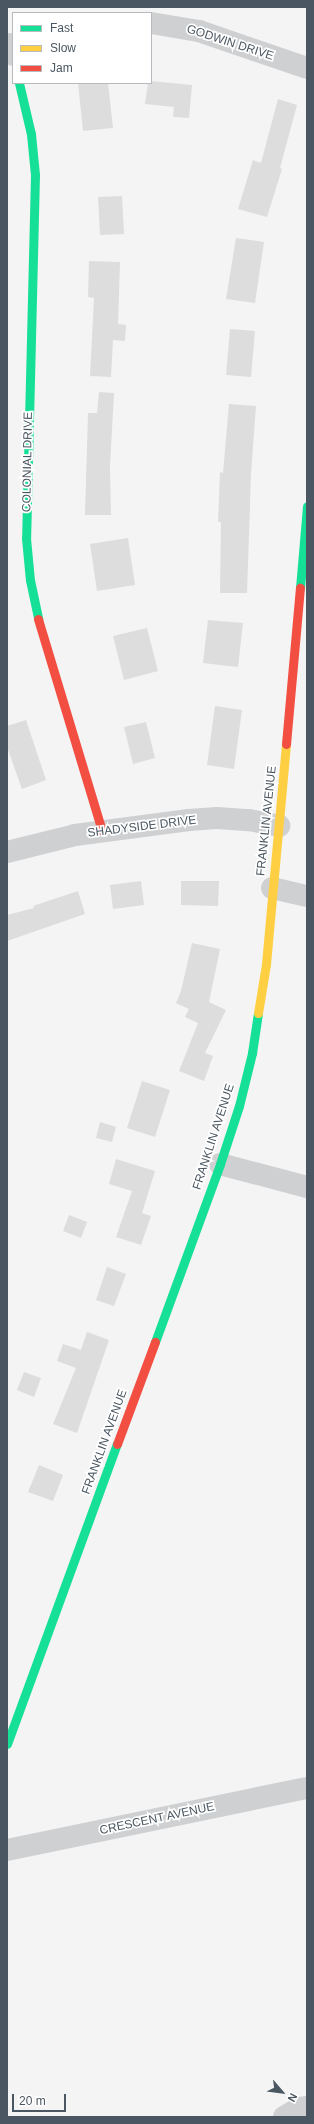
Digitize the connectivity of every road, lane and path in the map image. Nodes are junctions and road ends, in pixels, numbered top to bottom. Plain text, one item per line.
1 (152, 23) edge
2 (307, 68) edge
3 (19, 84) edge
4 (307, 506) edge
5 (279, 826) junction
6 (102, 831) junction
7 (7, 852) edge
8 (272, 888) junction
9 (307, 896) edge
10 (220, 1164) junction
11 (307, 1187) edge
12 (7, 1744) edge
13 (307, 1788) edge
14 (7, 1850) edge
15 (307, 2107) edge
16 (284, 2117) edge

1 - 2 street, GODWIN DRIVE
3 - 6 main road, COLONIAL DRIVE
4 - 5 main road, FRANKLIN AVENUE
5 - 6 street, SHADYSIDE DRIVE
5 - 8 main road, FRANKLIN AVENUE
6 - 7 street, SHADYSIDE DRIVE
8 - 9 street
8 - 10 main road, FRANKLIN AVENUE
10 - 11 street
10 - 12 main road, FRANKLIN AVENUE
13 - 14 street, CRESCENT AVENUE
15 - 16 street

